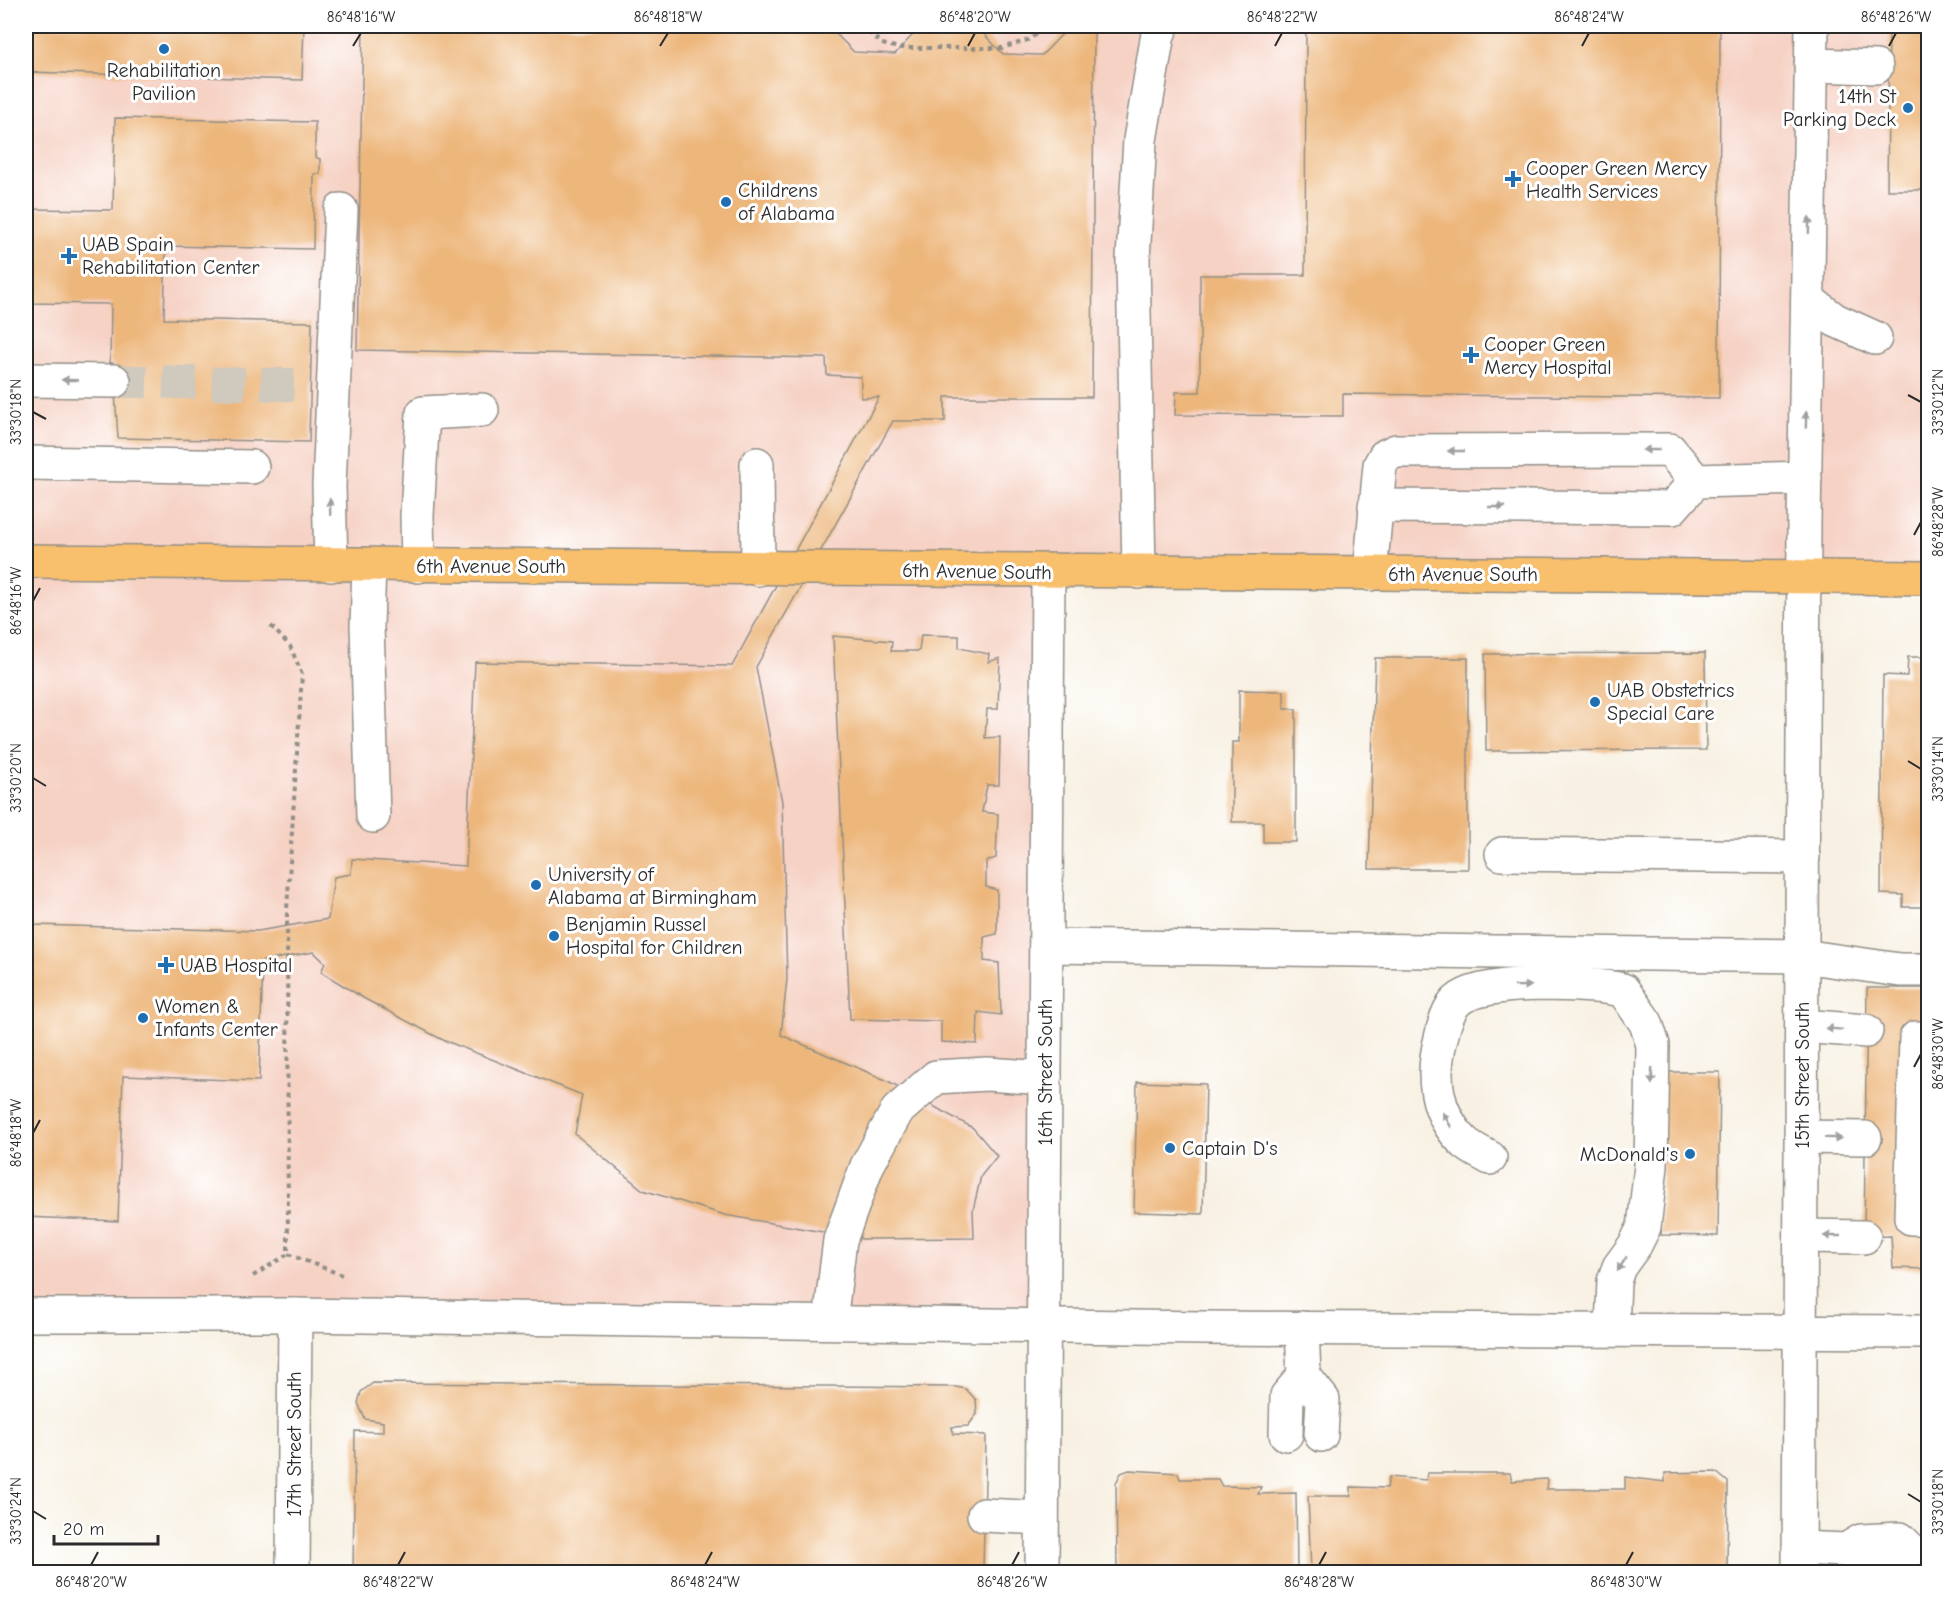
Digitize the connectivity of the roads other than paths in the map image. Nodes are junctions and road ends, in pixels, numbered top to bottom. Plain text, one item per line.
1 (1162, 26) edge
2 (1812, 26) edge
3 (1811, 65) junction
4 (1876, 67) dead end
5 (341, 210) dead end
6 (1808, 300) junction
7 (1875, 338) dead end
8 (26, 380) edge
9 (114, 381) tunnel mouth
10 (482, 410) dead end
11 (26, 463) edge
12 (757, 464) dead end
13 (252, 467) dead end
14 (1805, 478) junction
15 (1696, 481) junction
16 (1375, 506) junction
17 (26, 561) edge
18 (331, 565) junction
19 (369, 565) junction
20 (418, 566) junction
21 (758, 568) junction
22 (1048, 571) junction
23 (1139, 572) junction
24 (1370, 574) junction
25 (1803, 577) junction
26 (1929, 578) edge
27 (373, 816) dead end
28 (1502, 854) dead end
29 (1803, 857) junction
30 (1046, 946) junction
31 (1802, 956) junction
32 (1929, 970) edge
33 (1802, 1026) junction
34 (1866, 1031) dead end
35 (1929, 1039) edge
36 (1045, 1078) junction
37 (1801, 1137) junction
38 (1865, 1138) dead end
39 (1490, 1158) dead end
40 (1929, 1218) edge
41 (1801, 1236) junction
42 (1864, 1237) dead end
43 (26, 1314) edge
44 (295, 1315) junction
45 (830, 1322) junction
46 (1044, 1325) junction
47 (1302, 1328) junction
48 (1612, 1329) junction
49 (1800, 1330) junction
50 (1929, 1332) edge
51 (1304, 1376) junction
52 (1286, 1434) dead end
53 (1321, 1434) dead end
54 (984, 1515) dead end
55 (1042, 1518) junction
56 (1846, 1550) dead end
57 (1799, 1560) edge
58 (293, 1572) edge
59 (1042, 1572) edge

1 - 23 street
2 - 3 street, 15th Street South
3 - 4 street
6 -> 3 street, 15th Street South
18 -> 5 street
6 - 7 street
14 -> 6 street, 15th Street South
9 -> 8 street
10 - 20 street
11 - 13 street
12 - 21 street
14 - 15 street
14 - 25 street, 15th Street South
16 -> 15 street
15 -> 16 street
16 - 24 street
17 - 18 main road, 6th Avenue South
18 - 19 main road, 6th Avenue South
19 - 20 main road, 6th Avenue South
19 - 27 street
20 - 21 main road, 6th Avenue South
21 - 22 main road, 6th Avenue South
22 - 23 main road, 6th Avenue South
22 - 30 street, 16th Street South
23 - 24 main road, 6th Avenue South
24 - 25 main road, 6th Avenue South
25 - 26 main road, 6th Avenue South
25 - 29 street, 15th Street South
28 - 29 street
29 - 31 street, 15th Street South
30 - 31 street
30 - 36 street, 16th Street South
31 - 32 street
31 - 33 street, 15th Street South
34 -> 33 street
33 - 37 street, 15th Street South
35 - 40 street
36 - 45 street
36 - 46 street, 16th Street South
37 -> 38 street
37 - 41 street, 15th Street South
39 -> 48 street
42 -> 41 street
41 - 49 street, 15th Street South
43 - 44 street
44 - 45 street
44 - 58 street, 17th Street South
45 - 46 street
46 - 47 street
46 - 55 street, 16th Street South
47 - 48 street
47 - 51 street
48 - 49 street
49 - 50 street
49 - 57 street, 15th Street South
51 - 52 street
51 - 53 street
54 - 55 street
55 - 59 street, 16th Street South
56 - 57 street

